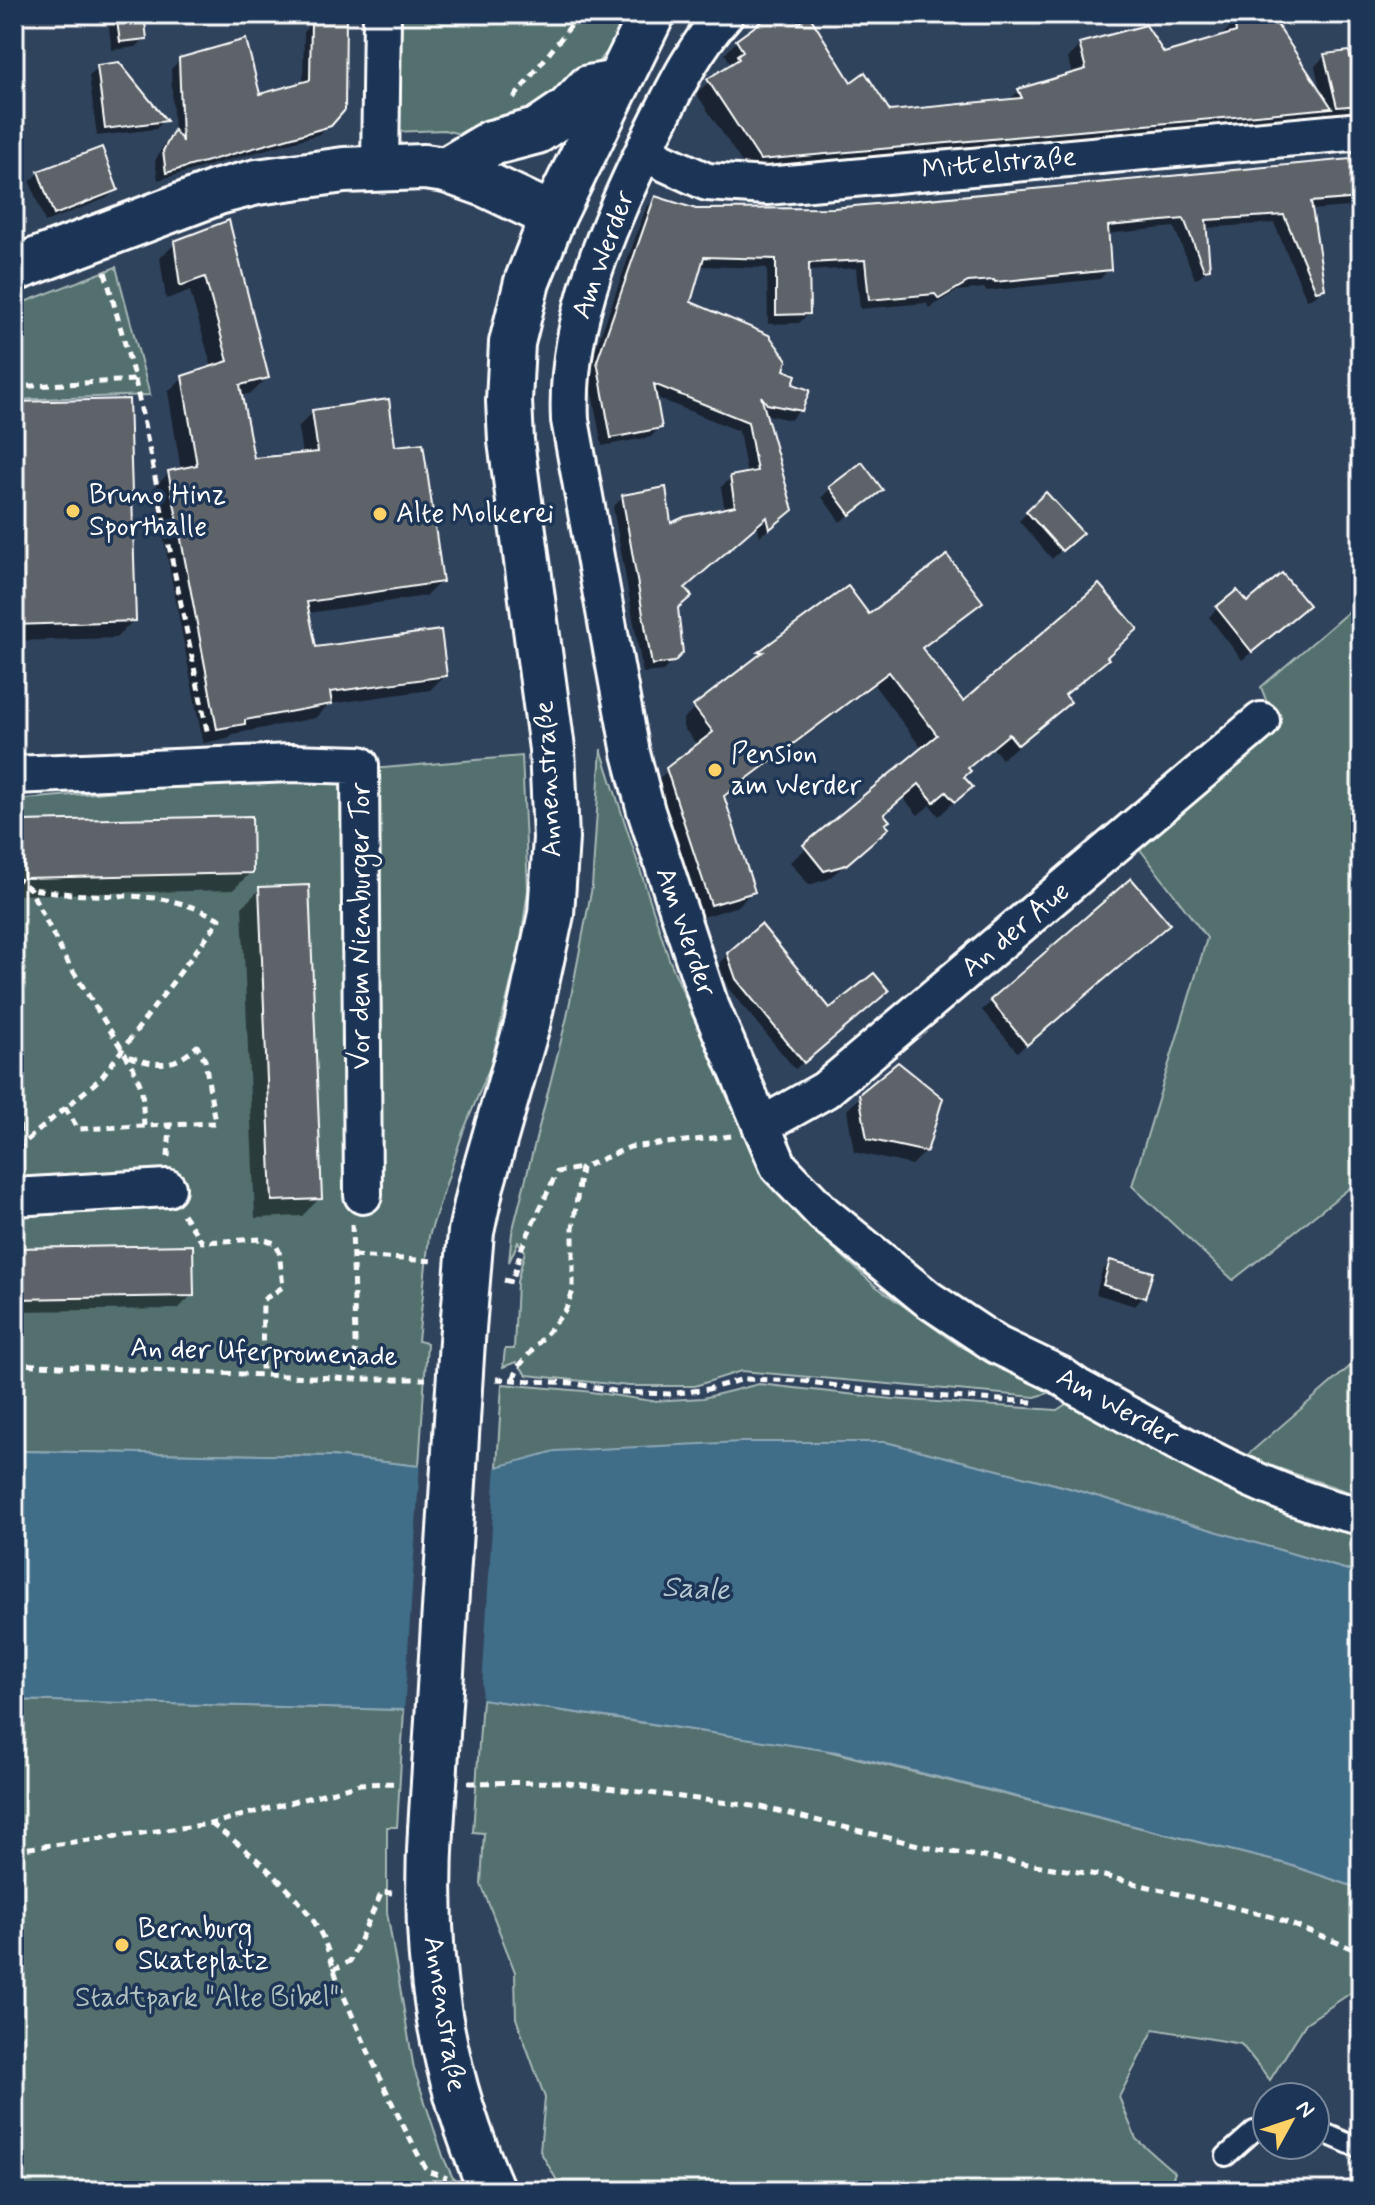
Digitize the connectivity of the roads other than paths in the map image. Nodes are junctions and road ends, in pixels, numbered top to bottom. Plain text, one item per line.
1 (382, 14) edge
2 (652, 14) edge
3 (715, 24) edge
4 (618, 83) junction
5 (1361, 131) edge
6 (644, 153) junction
7 (380, 168) junction
8 (446, 170) junction
9 (553, 216) junction
10 (14, 269) edge
11 (1261, 721) dead end
12 (14, 775) edge
13 (761, 1126) junction
14 (167, 1188) road end
15 (363, 1195) road end
16 (19, 1196) edge
17 (1361, 1516) edge
18 (1251, 2134) edge
19 (1331, 2136) edge
20 (1361, 2149) edge
21 (1226, 2156) dead end
22 (487, 2181) edge

1 - 7 street
2 - 4 main road, Annenstraße
3 - 6 street, Am Werder
4 - 8 main road
4 - 9 main road, Annenstraße
5 - 6 street, Mittelstraße
6 - 13 street, Am Werder
7 - 8 main road
7 - 10 main road
8 - 9 main road
9 - 22 main road, Annenstraße, bridge
11 - 13 street, An der Aue
12 - 15 street, Vor dem Nienburger Tor
13 - 17 street, Am Werder
14 - 16 street
18 - 21 lane
19 - 20 lane

